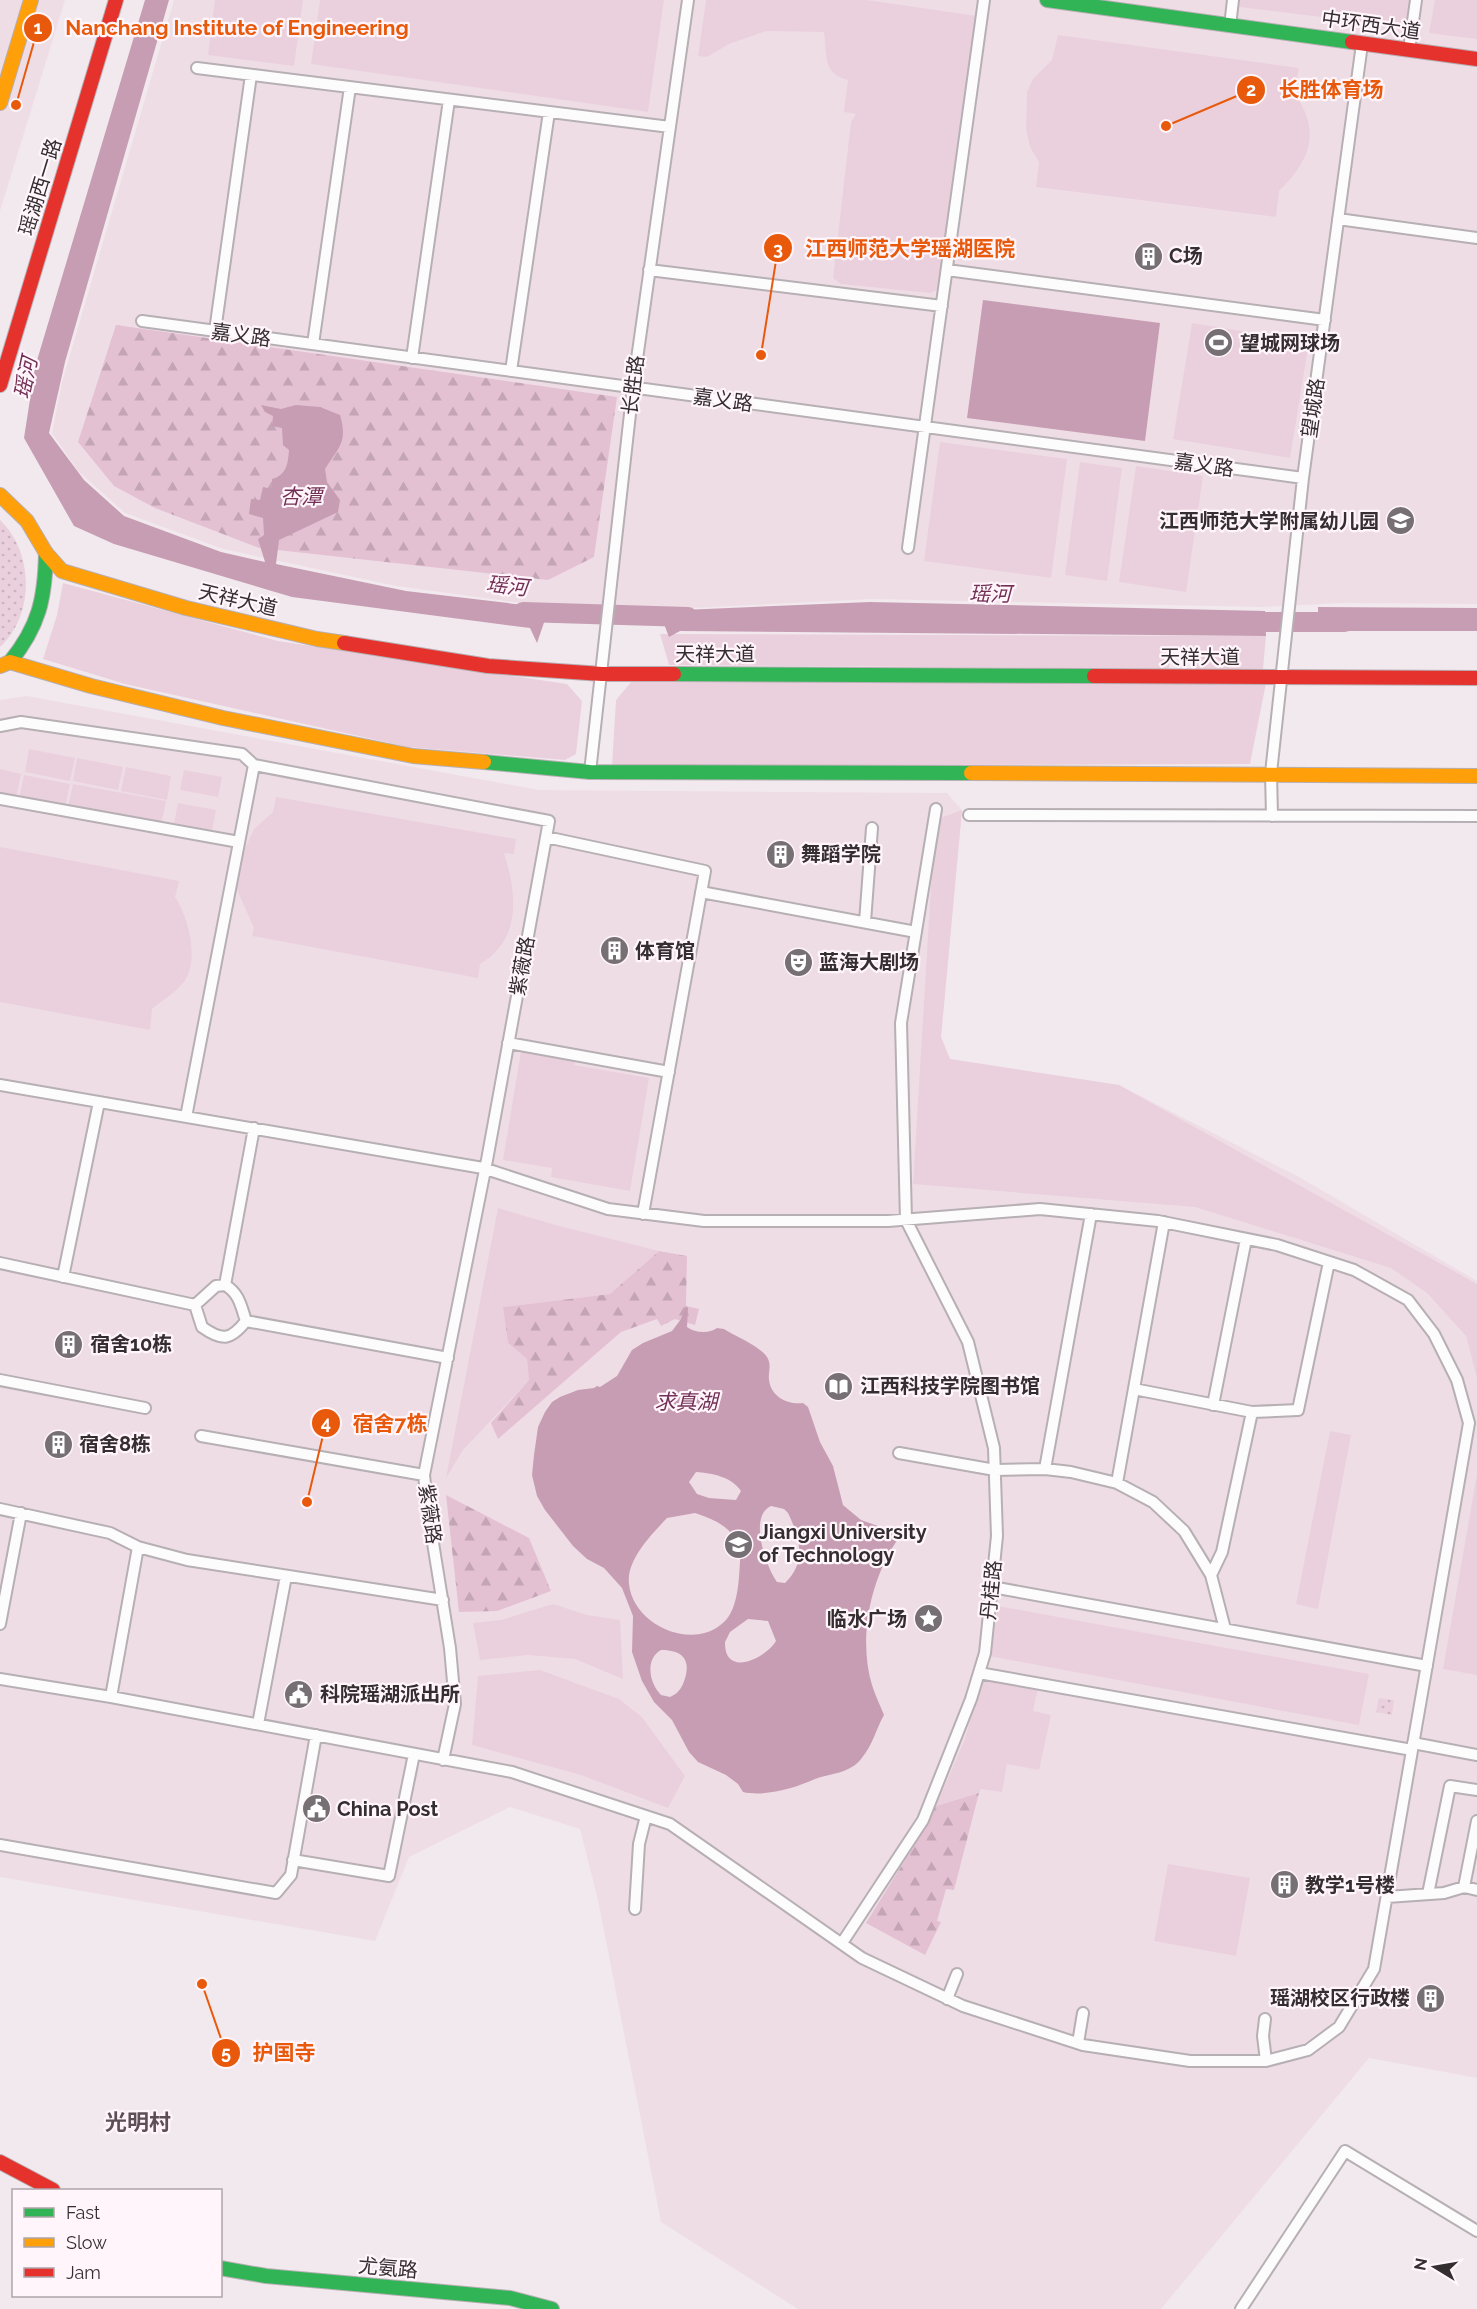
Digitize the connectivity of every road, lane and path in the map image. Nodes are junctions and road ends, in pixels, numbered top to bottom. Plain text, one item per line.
1 (31, 0) edge
2 (117, 0) edge
3 (688, 0) edge
4 (984, 0) edge
5 (1047, 0) edge
6 (1233, 0) edge
7 (1416, 0) edge
8 (1230, 26) junction
9 (1362, 44) junction
10 (1409, 50) junction
11 (1477, 59) edge
12 (197, 68) dead end
13 (251, 75) junction
14 (350, 87) junction
15 (449, 100) junction
16 (0, 103) edge
17 (549, 112) junction
18 (670, 128) junction
19 (1338, 219) junction
20 (1477, 238) edge
21 (649, 270) junction
22 (947, 270) junction
23 (942, 306) junction
24 (1325, 320) junction
25 (142, 321) dead end
26 (215, 331) junction
27 (313, 344) junction
28 (412, 358) junction
29 (511, 371) junction
30 (0, 385) edge
31 (633, 387) junction
32 (925, 427) junction
33 (1304, 478) junction
34 (0, 484) edge
35 (5, 499) edge
36 (908, 548) dead end
37 (46, 553) junction
38 (5, 664) edge
39 (1282, 669) junction
40 (602, 674) junction
41 (1477, 678) edge
42 (0, 726) edge
43 (254, 765) junction
44 (590, 772) junction
45 (1271, 773) junction
46 (1477, 776) edge
47 (0, 799) edge
48 (936, 809) dead end
49 (969, 815) dead end
50 (1272, 816) junction
51 (1477, 816) edge
52 (872, 828) dead end
53 (546, 837) junction
54 (239, 842) junction
55 (701, 892) junction
56 (865, 922) junction
57 (916, 932) junction
58 (508, 1043) junction
59 (669, 1072) junction
60 (0, 1084) edge
61 (99, 1102) junction
62 (186, 1117) junction
63 (254, 1128) junction
64 (485, 1169) junction
65 (642, 1214) junction
66 (1091, 1214) junction
67 (906, 1220) junction
68 (1164, 1222) junction
69 (1246, 1239) junction
70 (1329, 1262) junction
71 (0, 1263) edge
72 (63, 1278) junction
73 (225, 1285) junction
74 (195, 1305) junction
75 (246, 1320) junction
76 (448, 1358) junction
77 (0, 1380) edge
78 (1134, 1389) junction
79 (1213, 1405) junction
80 (145, 1408) dead end
81 (1252, 1412) junction
82 (201, 1436) dead end
83 (898, 1453) dead end
84 (1045, 1469) junction
85 (994, 1470) junction
86 (424, 1475) junction
87 (1117, 1483) junction
88 (0, 1509) edge
89 (21, 1513) junction
90 (138, 1547) junction
91 (1211, 1575) junction
92 (286, 1576) junction
93 (992, 1587) junction
94 (443, 1600) junction
95 (0, 1624) edge
96 (1225, 1629) junction
97 (1427, 1666) junction
98 (979, 1673) junction
99 (0, 1678) edge
100 (111, 1697) junction
101 (258, 1724) junction
102 (315, 1735) junction
103 (1413, 1747) junction
104 (414, 1754) junction
105 (1477, 1755) edge
106 (443, 1760) junction
107 (1477, 1790) edge
108 (646, 1816) junction
109 (1477, 1821) edge
110 (0, 1845) edge
111 (293, 1860) junction
112 (1464, 1887) junction
113 (1477, 1890) edge
114 (1428, 1894) junction
115 (1387, 1897) junction
116 (635, 1909) dead end
117 (842, 1943) junction
118 (957, 1974) dead end
119 (947, 1999) junction
120 (1083, 2013) dead end
121 (1265, 2019) dead end
122 (1078, 2043) junction
123 (1266, 2061) junction
124 (0, 2162) edge
125 (51, 2189) edge
126 (1477, 2231) edge
127 (222, 2268) edge
128 (552, 2309) edge
129 (1241, 2309) edge

1 - 16 main road
2 - 30 main road, 瑶湖西一路
3 - 18 street, 长胜路
4 - 22 street
5 - 8 main road, 中环西大道
6 - 8 street
7 - 10 street
8 - 9 main road, 中环西大道
9 - 10 main road, 中环西大道
9 - 19 street, 望城路
10 - 11 main road, 中环西大道
12 - 13 street
13 - 14 street
13 - 26 street
14 - 15 street
14 - 27 street
15 - 17 street
15 - 28 street
17 - 18 street
17 - 29 street
18 - 21 street, 长胜路
19 - 20 street
19 - 24 street, 望城路
21 - 23 street
21 - 31 street, 长胜路
22 - 23 street
22 - 24 street
23 - 32 street
24 - 33 street, 望城路
25 - 26 street, 嘉义路
26 - 27 street, 嘉义路
27 - 28 street, 嘉义路
28 - 29 street, 嘉义路
29 - 31 street, 嘉义路
31 - 32 street, 嘉义路
31 - 40 street, 长胜路
32 - 33 street, 嘉义路
32 - 36 street
33 - 39 street, 望城路
34 - 35 main road, 天祥大道
35 - 37 main road, 天祥大道
37 - 38 main road
37 - 40 main road, 天祥大道
38 - 44 main road
39 - 40 main road, 天祥大道
39 - 41 main road, 天祥大道
39 - 45 street, 望城路
40 - 44 street, 长胜路
42 - 43 street
43 - 53 street
43 - 54 street
44 - 45 main road
45 - 46 main road
45 - 50 street, 望城路
47 - 54 street
48 - 57 street
49 - 50 street
50 - 51 street
52 - 56 street
53 - 55 street
53 - 58 street, 紫薇路
54 - 62 street
55 - 56 street
55 - 59 street
56 - 57 street
57 - 67 street
58 - 59 street
58 - 64 street, 紫薇路
59 - 65 street
60 - 61 street
61 - 62 street
61 - 72 street
62 - 63 street
63 - 64 street
63 - 73 street
64 - 65 street
64 - 76 street, 紫薇路
65 - 67 street
66 - 67 street
66 - 68 street
66 - 84 street
67 - 85 street, 丹桂路
68 - 69 street
68 - 78 street
69 - 70 street
69 - 79 street
70 - 81 street
70 - 97 street
71 - 72 street
72 - 74 street
73 - 74 street
73 - 75 street
74 - 75 street
75 - 76 street
76 - 86 street, 紫薇路
77 - 80 street
78 - 79 street
78 - 87 street
79 - 81 street
81 - 91 street
82 - 86 street
83 - 85 street
84 - 85 street
84 - 87 street
85 - 93 street, 丹桂路
86 - 94 street, 紫薇路
87 - 91 street
88 - 89 street
89 - 90 street
89 - 95 street
90 - 92 street
90 - 100 street
91 - 96 street
92 - 94 street
92 - 101 street
93 - 96 street
93 - 98 street, 丹桂路
94 - 106 street, 紫薇路
96 - 97 street
97 - 103 street
98 - 103 street
98 - 117 street, 丹桂路
99 - 100 street
100 - 101 street
101 - 102 street
102 - 104 street
102 - 111 street
103 - 105 street
103 - 115 street
104 - 106 street
104 - 111 street
106 - 108 street
107 - 114 street
108 - 116 street
108 - 117 street
109 - 112 street
110 - 111 street
112 - 113 street
112 - 114 street
114 - 115 street
115 - 123 street
117 - 119 street
118 - 119 street
119 - 122 street
120 - 122 street
121 - 123 street
122 - 123 street
124 - 125 main road
126 - 129 street
127 - 128 main road, 尤氨路

